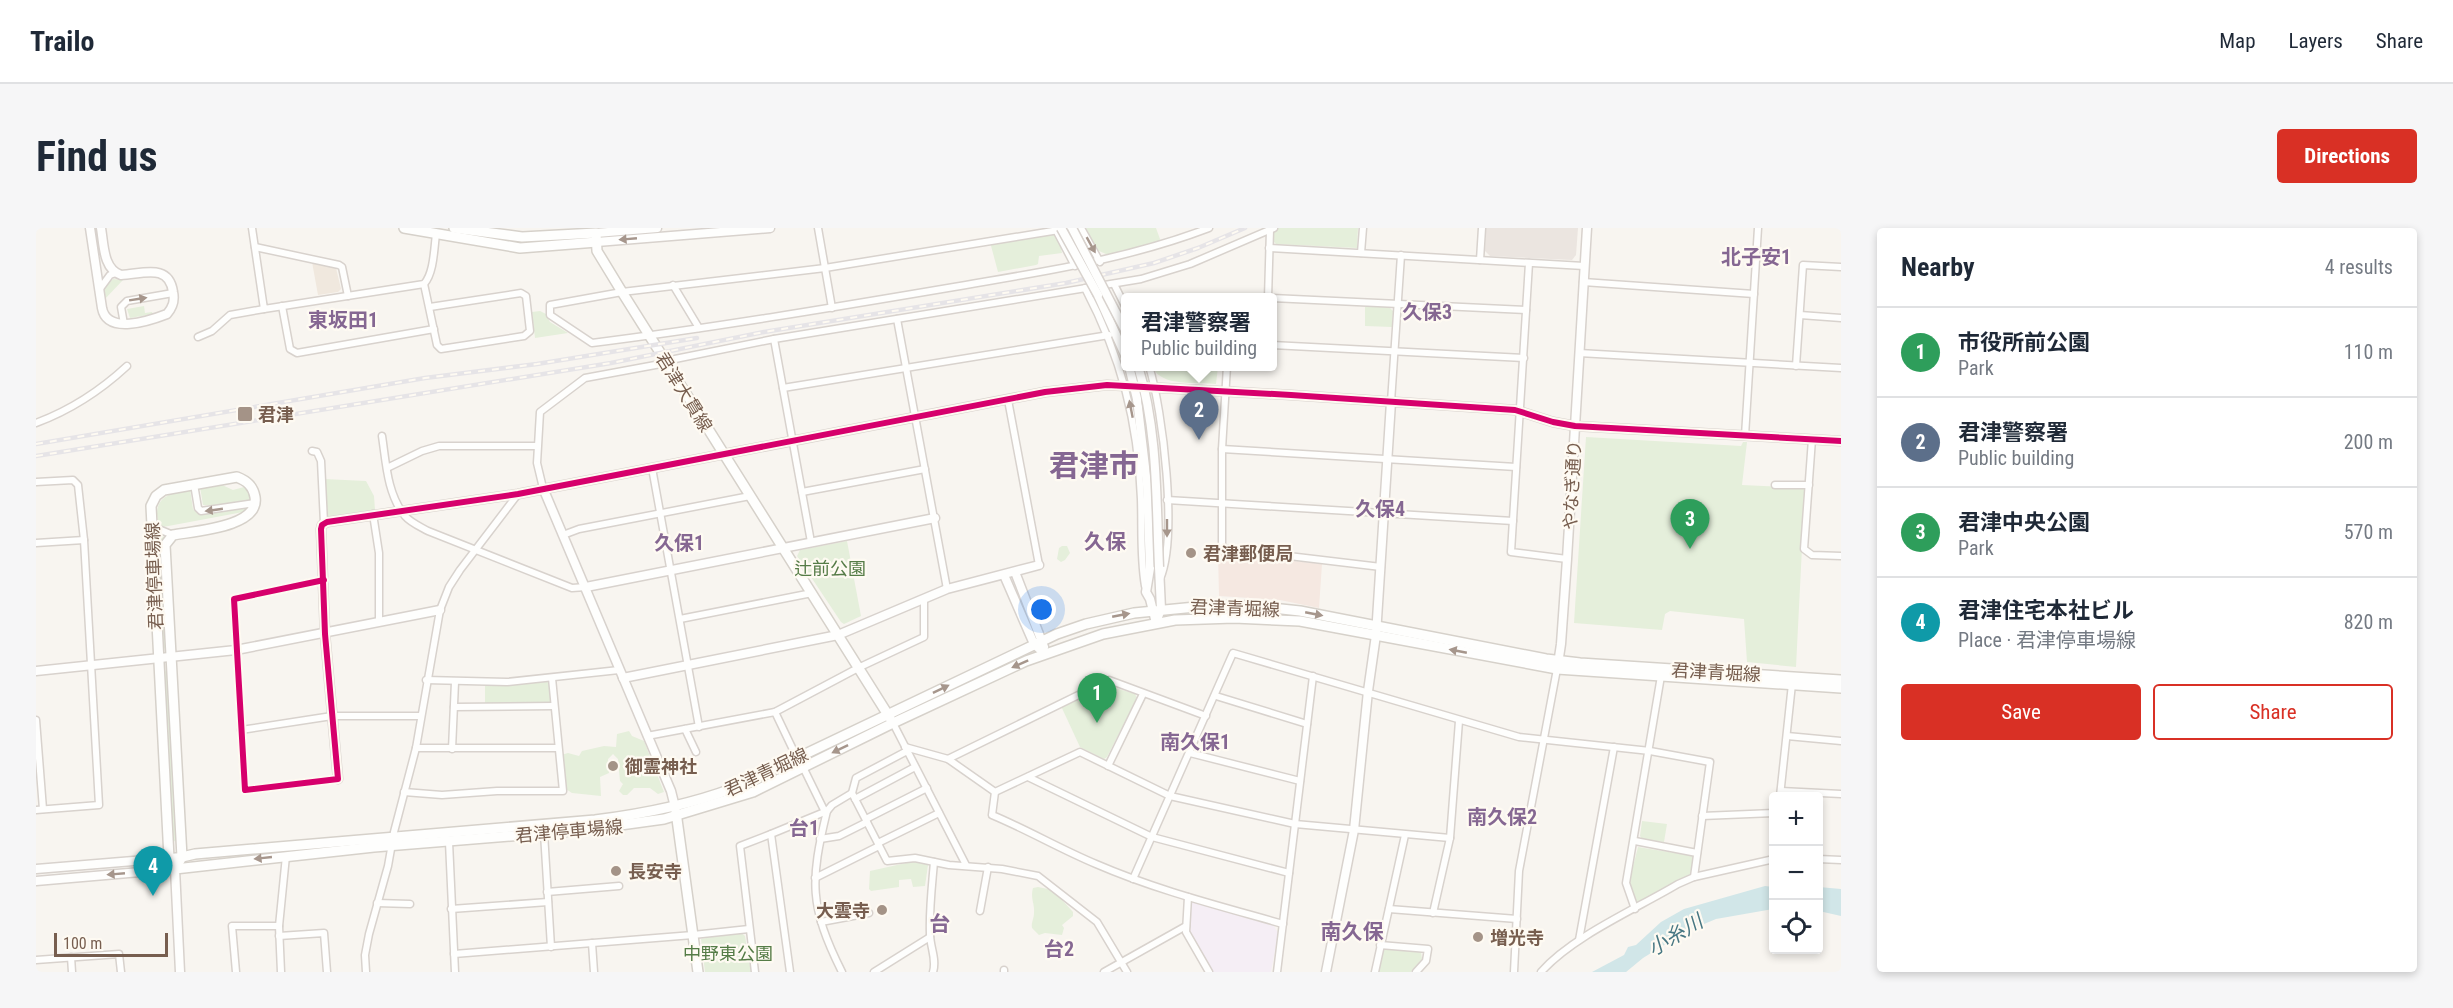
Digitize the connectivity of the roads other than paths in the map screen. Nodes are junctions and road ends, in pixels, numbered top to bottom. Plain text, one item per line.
1 (90, 228) edge
2 (101, 228) edge
3 (252, 228) edge
4 (404, 228) edge
5 (454, 228) edge
6 (657, 228) edge
7 (770, 228) edge
8 (818, 228) edge
9 (1070, 228) edge
10 (1081, 228) edge
11 (1209, 228) edge
12 (1363, 228) edge
13 (1482, 228) edge
14 (1587, 228) edge
15 (1756, 228) edge
16 (1057, 229) edge
17 (1272, 229) edge
18 (436, 234) junction
19 (528, 238) edge
20 (596, 238) junction
21 (255, 247) junction
22 (1269, 248) junction
23 (1361, 253) junction
24 (1401, 255) junction
25 (1480, 260) junction
26 (1100, 262) junction
27 (1529, 263) junction
28 (1075, 266) junction
29 (1584, 266) junction
30 (1841, 267) edge
31 (825, 268) junction
32 (116, 273) junction
33 (1583, 282) junction
34 (424, 284) junction
35 (1114, 284) junction
36 (673, 285) junction
37 (1085, 288) junction
38 (99, 291) junction
39 (622, 292) junction
40 (174, 293) junction
41 (1269, 293) edge
42 (1754, 294) junction
43 (348, 296) junction
44 (1277, 297) edge
45 (1121, 299) edge
46 (1398, 304) junction
47 (282, 306) junction
48 (430, 307) junction
49 (832, 308) junction
50 (264, 309) junction
51 (1526, 310) junction
52 (1800, 315) junction
53 (1841, 318) edge
54 (897, 319) junction
55 (124, 324) junction
56 (1121, 324) edge
57 (699, 328) junction
58 (434, 329) junction
59 (1108, 334) junction
60 (649, 336) junction
61 (198, 337) dead end
62 (774, 339) junction
63 (1277, 345) edge
64 (1121, 348) edge
65 (1394, 351) junction
66 (1579, 353) junction
67 (1524, 358) junction
68 (666, 363) junction
69 (1749, 363) junction
70 (127, 366) dead end
71 (1796, 366) junction
72 (906, 367) junction
73 (1841, 368) edge
74 (1130, 371) edge
75 (1139, 371) edge
76 (1150, 371) edge
77 (1227, 371) edge
78 (1126, 386) junction
79 (783, 388) junction
80 (1155, 388) junction
81 (1227, 393) junction
82 (1008, 400) junction
83 (1391, 402) junction
84 (1520, 411) junction
85 (915, 417) junction
86 (36, 423) edge
87 (1575, 426) junction
88 (382, 436) dead end
89 (1745, 436) junction
90 (1812, 439) junction
91 (1841, 441) edge
92 (793, 442) junction
93 (537, 447) junction
94 (1222, 449) junction
95 (312, 451) dead end
96 (724, 455) junction
97 (1388, 460) junction
98 (1516, 467) junction
99 (387, 468) junction
100 (652, 468) junction
101 (925, 469) junction
102 (36, 482) edge
103 (195, 484) junction
104 (1775, 484) dead end
105 (1809, 485) junction
106 (543, 488) junction
107 (802, 492) junction
108 (518, 494) junction
109 (750, 496) junction
110 (1167, 500) junction
111 (255, 503) junction
112 (1222, 504) junction
113 (401, 510) junction
114 (661, 513) junction
115 (373, 514) junction
116 (1384, 514) junction
117 (934, 518) junction
118 (151, 520) junction
119 (1513, 521) junction
120 (324, 523) junction
121 (173, 535) junction
122 (563, 535) junction
123 (84, 540) junction
124 (811, 542) junction
125 (36, 543) edge
126 (783, 548) junction
127 (476, 550) junction
128 (1841, 556) edge
129 (1567, 559) junction
130 (1039, 566) joint
131 (1381, 567) junction
132 (1154, 568) junction
133 (672, 569) junction
134 (1015, 572) junction
135 (1004, 575) junction
136 (324, 580) junction
137 (1160, 581) junction
138 (586, 587) junction
139 (946, 589) junction
140 (1146, 592) junction
141 (812, 593) junction
142 (924, 599) junction
143 (440, 610) junction
144 (1156, 610) junction
145 (680, 619) junction
146 (379, 622) junction
147 (1156, 623) junction
148 (1377, 630) junction
149 (325, 634) junction
150 (838, 635) junction
151 (1039, 642) junction
152 (236, 650) junction
153 (1045, 654) junction
154 (171, 657) junction
155 (157, 659) junction
156 (1558, 665) junction
157 (91, 666) junction
158 (687, 666) junction
159 (860, 667) junction
160 (36, 671) edge
161 (621, 674) junction
162 (1313, 676) junction
163 (1661, 676) junction
164 (552, 678) junction
165 (426, 680) junction
166 (1841, 680) edge
167 (455, 682) junction
168 (1792, 684) junction
169 (1841, 688) edge
170 (1368, 691) junction
171 (1143, 694) junction
172 (1215, 696) junction
173 (554, 706) junction
174 (454, 707) junction
175 (775, 712) junction
176 (332, 716) junction
177 (420, 716) junction
178 (1206, 716) junction
179 (890, 719) junction
180 (36, 720) edge
181 (1459, 721) junction
182 (1307, 724) junction
183 (699, 726) junction
184 (685, 729) junction
185 (241, 730) junction
186 (648, 736) junction
187 (1786, 736) junction
188 (1544, 739) junction
189 (1841, 741) edge
190 (1614, 747) junction
191 (416, 748) junction
192 (557, 748) junction
193 (452, 749) junction
194 (906, 749) junction
195 (1650, 751) junction
196 (696, 752) dead end
197 (1190, 753) junction
198 (797, 758) junction
199 (948, 759) junction
200 (1108, 766) junction
201 (803, 767) junction
202 (915, 767) junction
203 (1028, 777) junction
204 (338, 779) joint
205 (1300, 781) junction
206 (927, 788) junction
207 (404, 792) junction
208 (995, 792) junction
209 (1781, 792) edge
210 (1823, 794) edge
211 (1841, 794) edge
212 (854, 796) junction
213 (1170, 796) junction
214 (40, 809) edge
215 (676, 811) junction
216 (826, 811) junction
217 (939, 813) junction
218 (1769, 813) edge
219 (1702, 816) junction
220 (867, 821) junction
221 (1295, 824) junction
222 (1354, 830) junction
223 (543, 833) junction
224 (771, 834) junction
225 (1405, 835) junction
226 (1152, 837) junction
227 (1450, 838) junction
228 (820, 839) junction
229 (1635, 841) junction
230 (392, 842) junction
231 (449, 842) junction
232 (879, 844) junction
233 (1697, 853) junction
234 (286, 856) junction
235 (182, 857) junction
236 (169, 858) junction
237 (1823, 859) edge
238 (1769, 860) edge
239 (1841, 860) edge
240 (934, 862) junction
241 (966, 865) junction
242 (988, 867) junction
243 (36, 869) edge
244 (175, 869) junction
245 (1289, 873) junction
246 (1694, 877) junction
247 (815, 878) junction
248 (1133, 879) junction
249 (36, 881) edge
250 (619, 886) dead end
251 (547, 892) junction
252 (1188, 897) junction
253 (548, 902) junction
254 (377, 903) junction
255 (410, 904) dead end
256 (451, 909) junction
257 (1389, 909) junction
258 (1635, 909) junction
259 (980, 911) dead end
260 (869, 913) dead end
261 (1433, 913) junction
262 (1517, 919) junction
263 (821, 922) junction
264 (1283, 924) junction
265 (279, 926) junction
266 (1186, 926) junction
267 (749, 928) junction
268 (693, 935) junction
269 (279, 936) junction
270 (930, 937) junction
271 (1579, 940) junction
272 (592, 943) junction
273 (1380, 945) junction
274 (551, 946) junction
275 (454, 954) junction
276 (71, 957) junction
277 (36, 960) edge
278 (1121, 962) junction
279 (72, 972) edge
280 (120, 972) edge
281 (180, 972) edge
282 (236, 972) edge
283 (281, 972) edge
284 (327, 972) edge
285 (366, 972) edge
286 (455, 972) edge
287 (594, 972) edge
288 (698, 972) edge
289 (755, 972) edge
290 (790, 972) edge
291 (842, 972) edge
292 (874, 972) edge
293 (933, 972) edge
294 (1104, 972) edge
295 (1126, 972) edge
296 (1209, 972) edge
297 (1277, 972) edge
298 (1326, 972) edge
299 (1375, 972) edge
300 (1416, 972) edge
301 (1514, 972) edge
302 (1541, 972) edge

1 - 38 street
2 - 32 street
3 - 21 street
4 - 18 main road
5 - 19 main road
6 - 20 street
7 -> 20 street
8 - 31 street
9 - 16 street
9 - 56 street, bridge
10 -> 26 street
11 - 26 street
12 - 23 street
13 - 25 street
14 - 29 street, やなぎ通り
15 - 42 street
16 - 28 street
16 - 31 street
16 - 64 street, bridge
17 - 22 street
17 - 35 street
18 - 19 main road
18 - 34 street
19 - 20 main road
20 - 39 main road, 君津大貫線
21 - 43 street
21 - 50 street
22 - 23 street
22 - 41 street
23 - 24 street
24 - 25 street
24 - 46 street
25 - 27 street
26 - 28 street
27 - 29 street
27 - 51 street
28 - 49 street
29 - 33 street, やなぎ通り
30 - 52 street
31 - 36 street
31 - 49 street
32 - 38 street
32 - 40 street
33 - 42 street
33 - 66 street, やなぎ通り
34 - 43 street
34 - 48 street
35 - 37 street
35 - 45 street
36 - 39 street
36 - 57 street
37 - 54 street
37 - 59 street
38 - 55 street
39 - 60 main road, 君津大貫線
39 - 60 street
40 - 55 street
55 -> 40 street
42 - 69 street
43 - 47 street
44 - 46 street
46 - 51 street
46 - 65 street
47 - 50 street
47 - 58 street
48 - 58 street
48 - 58 street
49 - 57 street
50 - 61 street
51 - 67 street
52 - 53 street
52 - 71 street
54 - 62 street
54 - 72 street
57 - 60 street
59 - 72 street
59 - 78 street
60 - 68 main road, 君津大貫線
62 - 68 street
62 - 79 street
63 - 65 street
65 - 67 street
65 - 83 street
66 - 69 street
66 - 87 street, やなぎ通り
67 - 84 street
68 - 93 street
68 - 96 main road, 君津大貫線
69 - 71 street
69 - 89 street
70 - 86 street
71 - 73 street
72 - 79 street
72 - 85 street
74 - 132 street, bridge
75 - 132 street, bridge
76 - 80 street
77 - 81 street
78 - 80 street
78 - 82 street
140 -> 78 street
79 - 92 street
80 - 81 street
80 - 110 street
81 - 83 street
81 - 94 street
82 - 85 street
82 - 130 street
83 - 84 street
83 - 97 street
84 - 87 street
84 - 98 street
85 - 92 street
85 - 101 street
87 - 89 street
87 - 129 street, やなぎ通り
88 - 99 street
89 - 90 street
90 - 91 street
90 - 105 street
92 - 96 street
92 - 107 street
93 - 99 street
93 - 106 street
94 - 97 street
94 - 112 street
95 - 120 street
96 - 100 street
96 - 109 main road, 君津大貫線
97 - 98 street
97 - 116 street
98 - 119 street
99 - 113 street
100 - 106 street
100 - 114 street
101 - 107 street
101 - 117 street
102 - 123 street
103 - 111 main road, 君津停車場線
111 -> 103 street
103 - 118 main road, 君津停車場線
104 - 105 street
105 - 128 street
106 - 108 street
106 - 122 street
107 - 124 street
108 - 113 street
108 - 127 street
109 - 114 street
109 - 126 main road, 君津大貫線
110 - 112 street
110 -> 137 street
111 - 121 main road, 君津停車場線
112 - 116 street
112 - 131 street
113 - 115 street
113 - 127 street
114 - 122 street
114 - 133 street
115 - 120 street
115 - 146 street
116 - 119 street
116 - 131 street
117 - 124 street
117 - 139 street
118 - 121 street
118 - 155 main road, 君津停車場線
119 - 129 street
120 - 136 street
121 - 154 main road, 君津停車場線
122 - 138 street
123 - 125 street
123 - 157 street
124 - 126 street
126 - 133 street
126 - 141 main road, 君津大貫線
127 - 138 street
127 - 143 street
129 - 156 street, やなぎ通り
130 - 134 street
131 - 148 street
132 - 137 street
132 - 140 street
133 - 138 street
133 - 145 street
134 - 135 street
134 - 151 street
135 - 139 street
135 - 151 street
136 - 149 street
136 - 152 street
137 - 144 street
138 - 161 street
139 - 142 street
140 - 144 street
141 - 145 street
141 - 150 main road, 君津大貫線
142 - 150 street
142 - 159 street
143 - 146 street
143 - 165 street
144 - 147 street
144 -> 148 main road, 君津青堀線
151 -> 144 main road, 君津青堀線
145 - 158 street
146 - 149 street
147 - 148 main road, 君津青堀線
147 - 153 main road, 君津青堀線
148 - 156 main road, 君津青堀線
148 - 170 street
149 - 152 street
149 - 176 street
150 - 158 street
150 - 159 main road, 君津大貫線
151 - 153 street
179 -> 151 main road, 君津青堀線
152 - 154 street
152 - 185 street
153 -> 179 main road, 君津青堀線
154 - 155 street
154 - 235 main road, 君津停車場線
155 - 157 street
155 - 236 main road, 君津停車場線
156 - 163 main road, 君津青堀線
156 - 166 main road, 君津青堀線
156 - 188 street
157 - 160 street
157 - 214 street
158 - 161 street
158 - 183 street
159 - 175 street
159 - 179 main road, 君津大貫線
161 - 164 street
161 - 186 street
162 - 170 street
162 - 172 street
162 - 182 street
163 - 168 main road, 君津青堀線
163 - 195 street
164 - 167 street
164 - 173 street
165 - 167 street
165 - 177 street
167 - 174 street
168 - 169 main road, 君津青堀線
168 - 187 street
170 - 181 street
170 - 222 street
171 - 178 street
171 - 199 street
171 - 200 street
172 - 178 street
172 - 182 street
173 - 174 street
173 - 192 street
174 - 193 street
175 - 183 street
175 - 198 street
176 - 177 street
176 - 185 street
176 - 204 street
177 - 191 street
178 - 197 street
179 - 194 street
179 - 198 main road, 君津青堀線
179 -> 201 main road, 君津青堀線
180 - 214 street
181 - 188 street
181 - 227 street
182 - 205 street
183 - 184 street
184 - 186 street
184 - 196 street
185 - 204 street
186 - 215 street
187 - 189 street
187 - 209 street
188 - 190 street
188 - 262 street
190 - 195 street
190 - 271 street
191 - 193 street
191 - 207 street
192 - 193 street
192 - 207 street
194 - 199 street
194 - 202 street
194 - 212 street
195 - 219 street
195 - 229 street
197 - 205 street
197 - 213 street
198 - 215 main road, 君津青堀線
199 - 208 street
200 - 203 street
200 - 213 street
201 - 215 main road, 君津青堀線
201 - 216 street
202 - 206 street
202 - 212 street
203 - 208 street
203 - 226 street
205 - 221 street
206 - 217 street
206 - 220 street
207 - 230 street
208 - 248 street
210 - 211 street
212 - 216 street
212 - 220 street
213 - 221 street
213 - 226 street
215 - 223 main road, 君津停車場線
215 - 230 main road, 君津停車場線
215 - 268 main road
216 - 224 street
216 - 228 street
217 - 232 street
217 - 241 street
218 - 219 street
219 - 233 street
220 - 228 street
220 - 232 street
221 - 222 street
221 - 245 street
222 - 225 street
222 - 298 street
223 - 231 main road, 君津停車場線
223 - 251 street
224 - 267 street
224 - 290 street
225 - 227 street
225 - 257 street
226 - 245 street
226 - 248 street
227 - 261 street
228 - 247 street
229 - 233 street
229 - 258 street
230 - 231 main road, 君津停車場線
230 - 234 main road, 君津停車場線
230 - 235 main road, 君津停車場線
230 - 254 street
231 - 256 street
232 - 240 street
232 - 247 street
233 - 246 street
234 -> 244 main road, 君津停車場線
234 - 265 street
235 - 236 street
235 - 244 main road
236 - 243 street
236 - 244 main road, 君津停車場線
237 - 239 street
238 - 246 street
240 - 241 street
240 - 270 street
241 - 242 street
242 - 259 street
242 - 278 street
244 -> 249 street
244 - 281 street
245 - 264 street
246 - 258 street
247 - 263 street
248 - 252 street
250 - 251 street
251 - 253 street
252 - 264 street
252 - 266 street
253 - 256 street
253 - 274 street
254 - 255 street
254 - 285 street
256 - 275 street
257 - 261 street
257 - 273 street
258 - 271 street
260 - 263 street
261 - 262 street
262 - 301 street
263 - 291 street
264 - 297 street
265 - 269 street
265 - 282 street
266 - 278 street
266 - 296 street
267 - 268 street
267 - 289 street
268 - 272 street
268 - 288 main road
269 - 283 street
269 - 284 street
270 - 292 street
270 - 293 street
271 - 302 street
272 - 274 street
272 - 287 street
273 - 299 street
273 - 300 street
274 - 275 street
275 - 286 street
276 - 277 street
276 - 279 street
276 - 280 street
278 - 294 street
278 - 295 street

